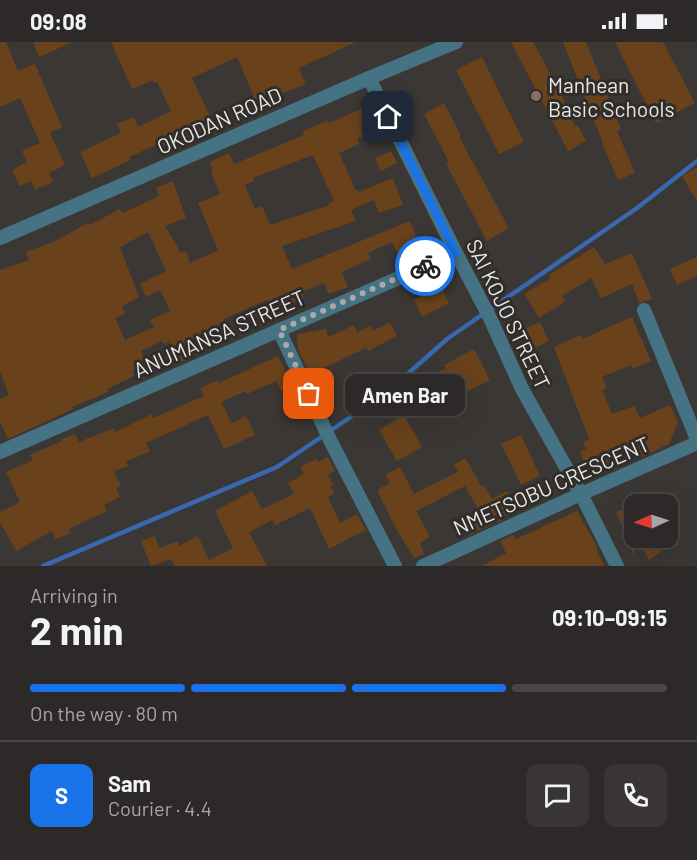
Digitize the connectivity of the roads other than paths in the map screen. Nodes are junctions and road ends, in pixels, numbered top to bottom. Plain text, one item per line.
1 (456, 42) edge
2 (369, 78) junction
3 (0, 238) edge
4 (456, 253) junction
5 (644, 310) dead end
6 (279, 330) junction
7 (697, 441) edge
8 (0, 453) edge
9 (580, 494) junction
10 (395, 566) edge
11 (423, 566) edge
12 (616, 566) edge

1 - 2 street, OKODAN ROAD
2 - 3 street, OKODAN ROAD
2 - 4 street, SAI KOJO STREET
4 - 6 street, ANUMANSA STREET
4 - 9 street, SAI KOJO STREET
5 - 7 street
6 - 8 street, ANUMANSA STREET
6 - 10 street
7 - 9 street, NMETSOBU CRESCENT
9 - 11 street, NMETSOBU CRESCENT
9 - 12 street, SAI KOJO STREET

